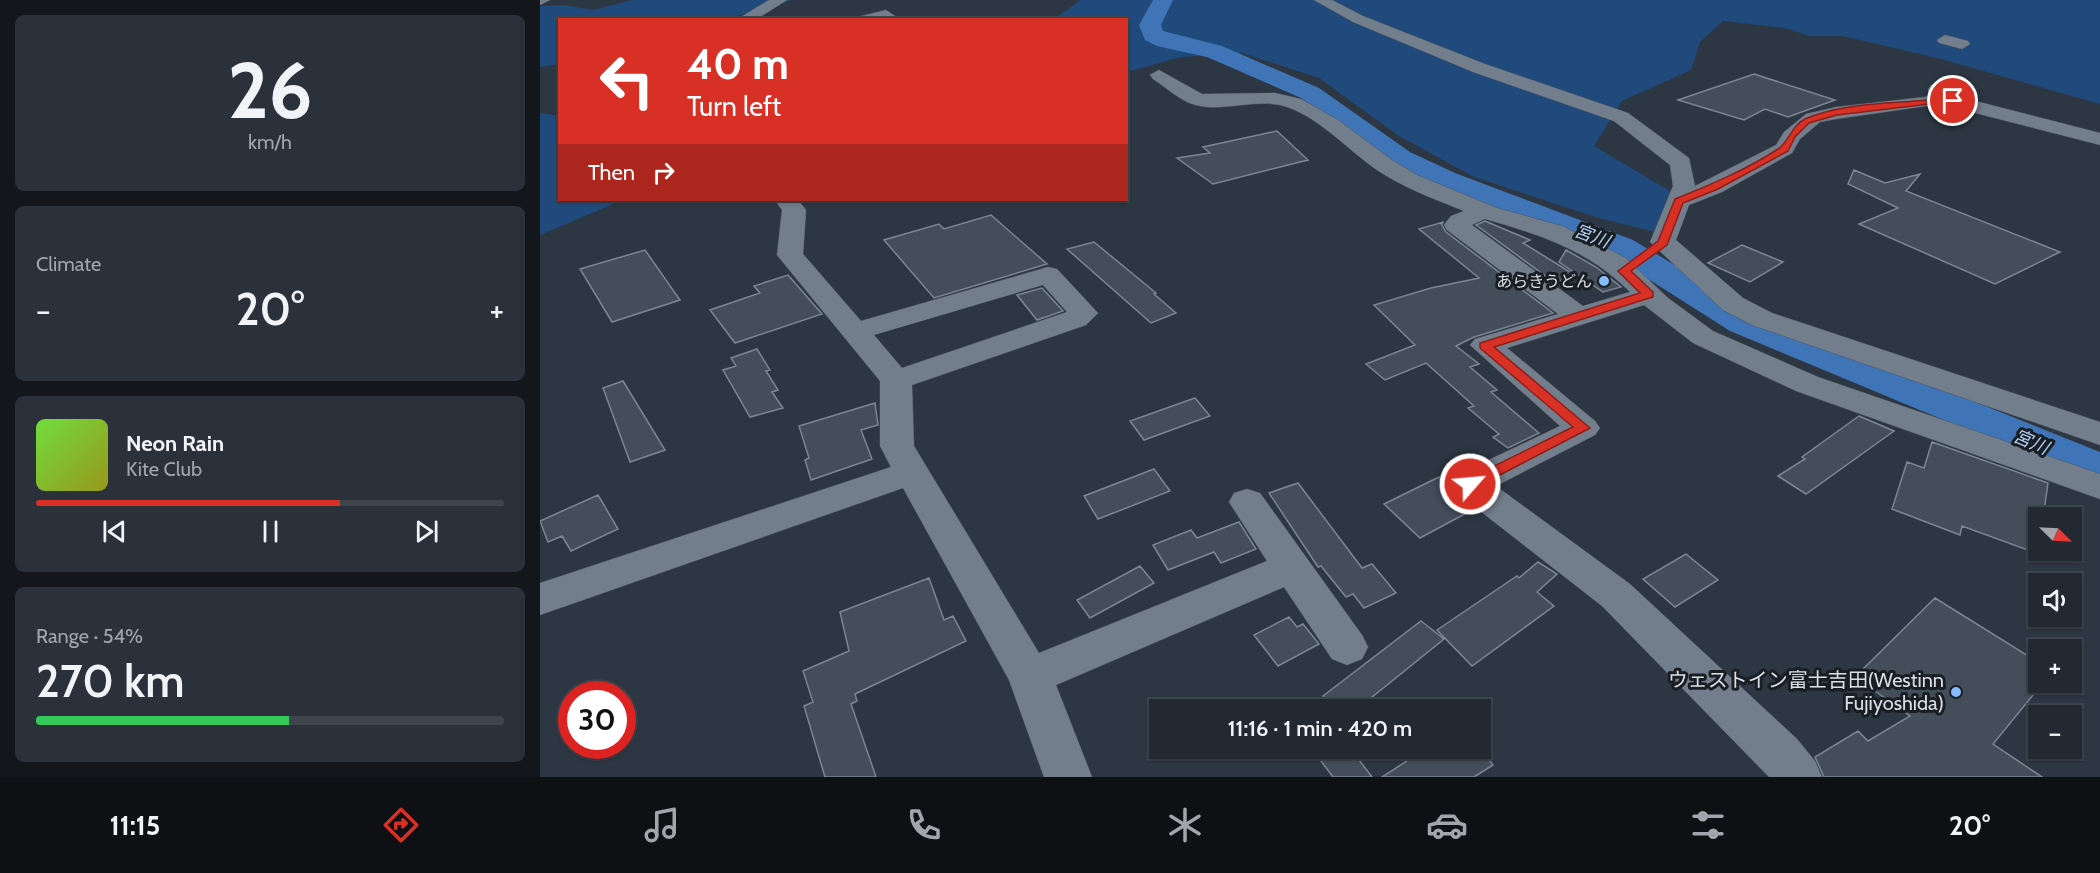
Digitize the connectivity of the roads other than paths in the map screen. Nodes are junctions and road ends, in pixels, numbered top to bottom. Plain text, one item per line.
1 (780, 0) edge
2 (1321, 0) edge
3 (747, 18) edge
4 (872, 18) edge
5 (891, 18) edge
6 (1159, 75) dead end
7 (2100, 139) edge
8 (787, 201) edge
9 (1678, 201) junction
10 (1485, 211) junction
11 (1660, 244) junction
12 (1634, 277) junction
13 (1579, 316) junction
14 (854, 332) junction
15 (896, 381) junction
16 (2100, 434) edge
17 (913, 472) junction
18 (2100, 487) edge
19 (1247, 502) dead end
20 (1292, 567) junction
21 (540, 599) edge
22 (1347, 647) dead end
23 (1030, 676) junction
24 (1068, 777) edge
25 (1798, 777) edge

1 - 3 street
2 - 9 street
4 - 5 street
6 - 10 street
7 - 9 street
8 - 14 street
9 - 11 street
10 - 12 street
10 - 13 street
11 - 12 street
11 - 16 street
12 - 13 street
12 - 18 street
13 - 25 street
14 - 15 street
14 - 15 street
15 - 17 street
17 - 21 street
17 - 23 street
19 - 20 street
20 - 22 street
20 - 23 street
23 - 24 street

